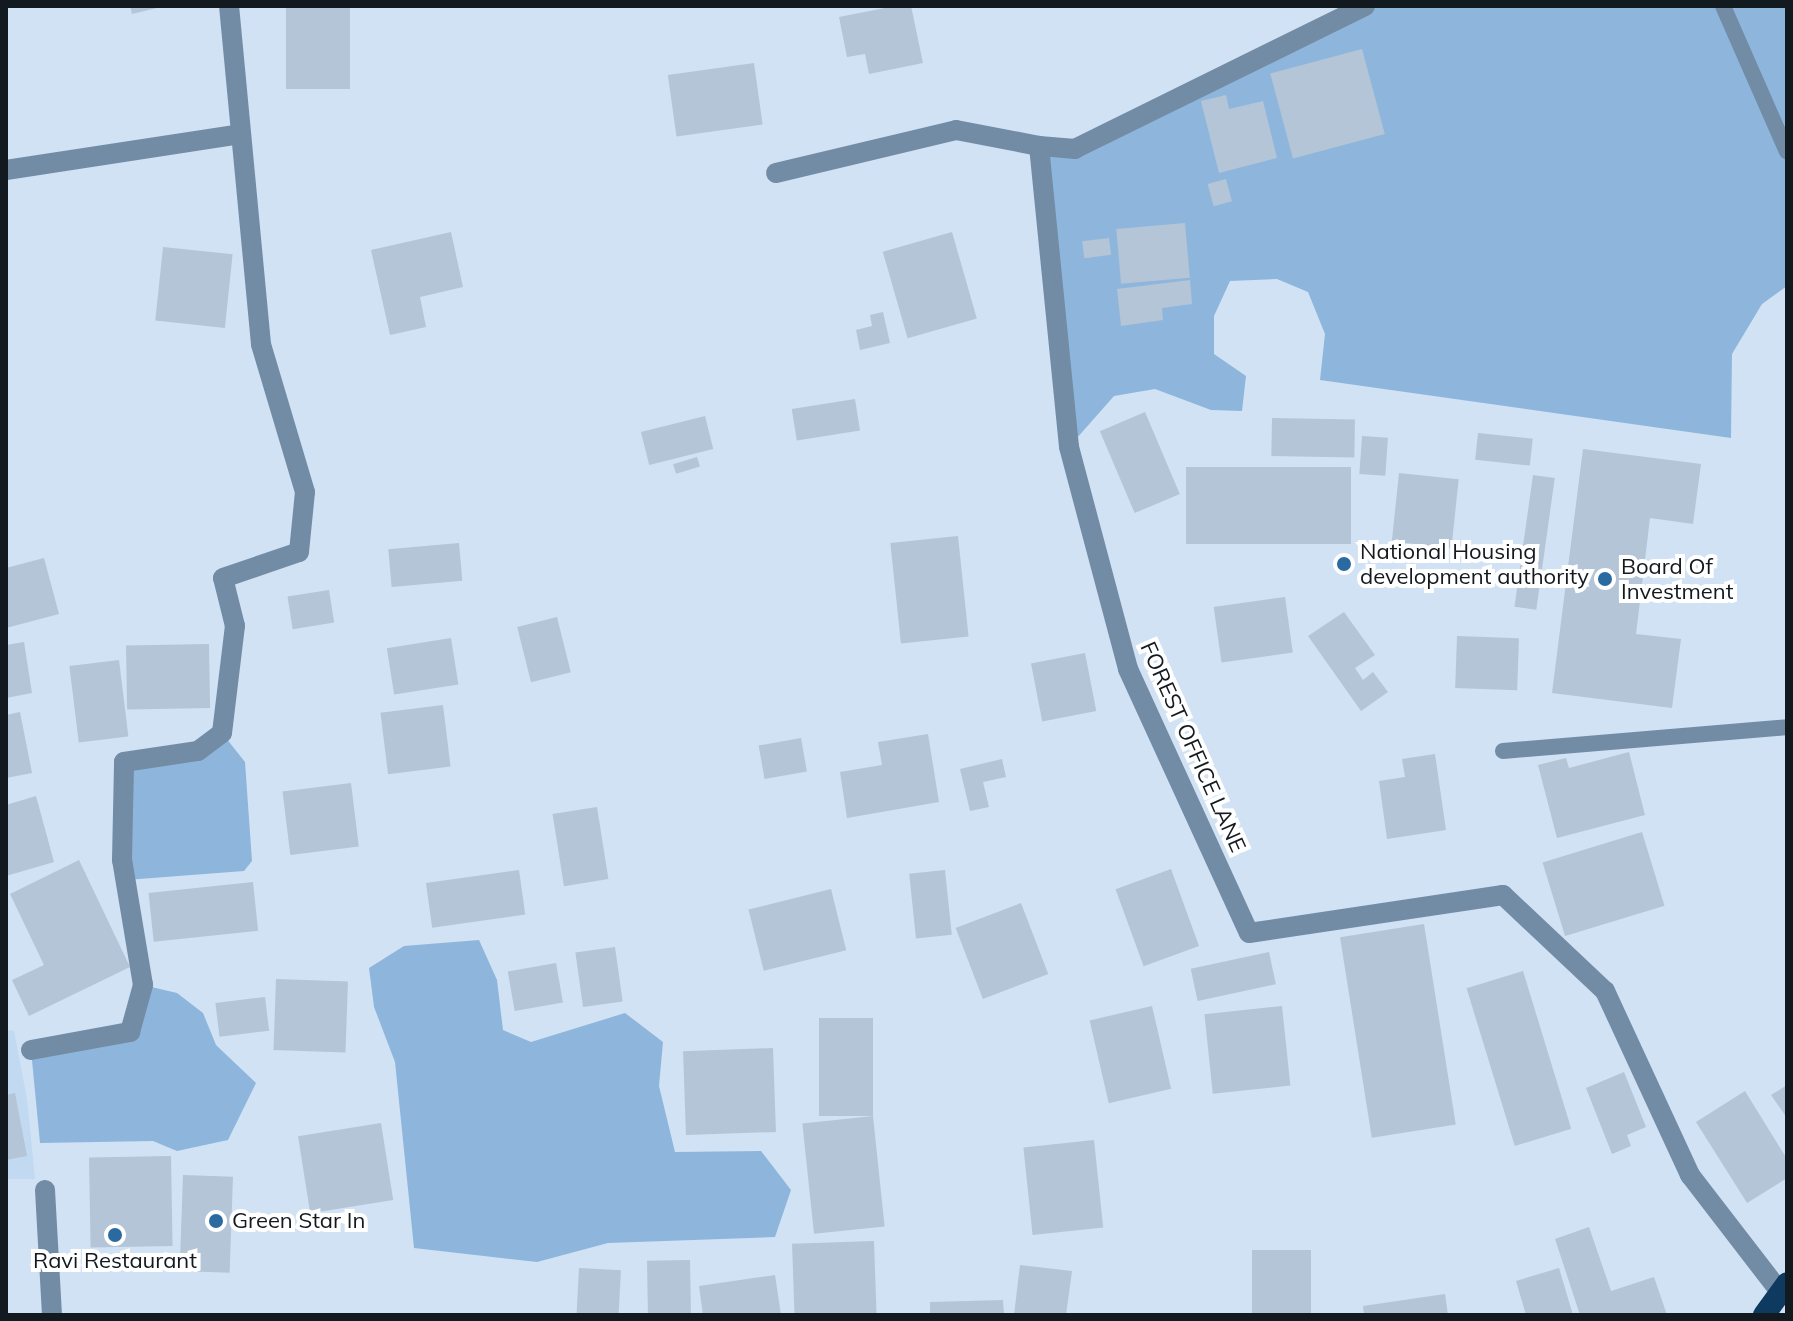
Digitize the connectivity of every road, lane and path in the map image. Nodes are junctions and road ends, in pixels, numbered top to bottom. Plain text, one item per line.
1 (229, 6) edge
2 (1365, 6) edge
3 (1723, 6) edge
4 (240, 134) junction
5 (1039, 146) junction
6 (1787, 152) edge
7 (6, 170) edge
8 (776, 173) dead end
9 (1787, 727) edge
10 (1503, 751) dead end
11 (31, 1050) dead end
12 (45, 1190) dead end
13 (1784, 1288) edge
14 (52, 1315) edge
15 (1764, 1315) edge

1 - 4 street
2 - 5 street
3 - 6 lane
4 - 7 street
4 - 11 street
5 - 8 street
5 - 13 street, FOREST OFFICE LANE
9 - 10 lane
12 - 14 street
13 - 15 highway

